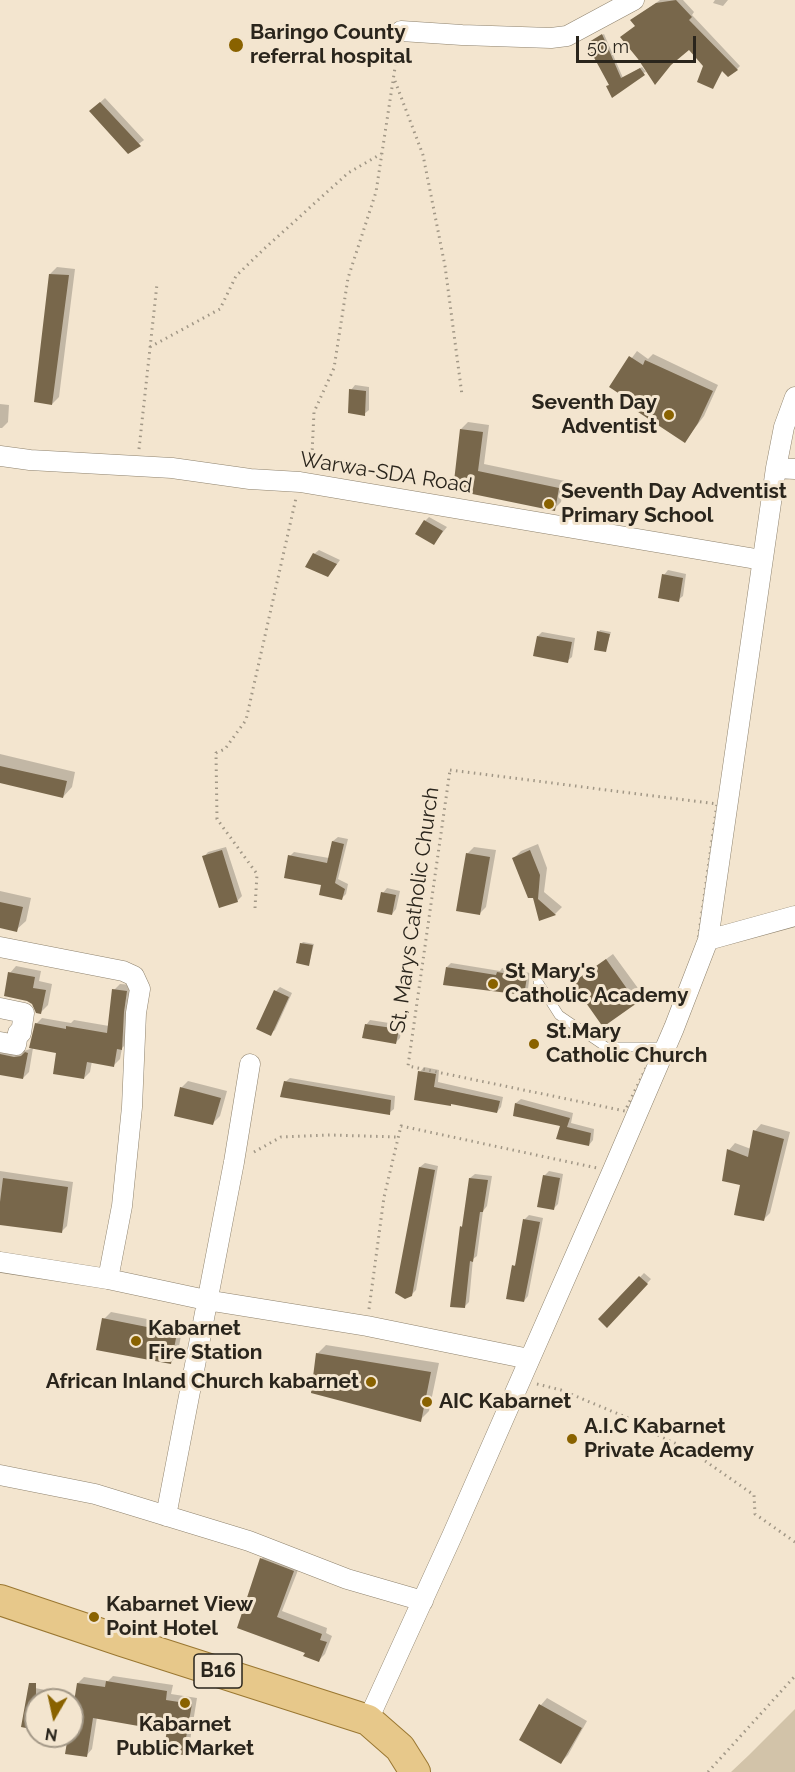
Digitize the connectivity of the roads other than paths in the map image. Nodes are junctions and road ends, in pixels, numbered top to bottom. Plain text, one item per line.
1 (634, 0) edge
2 (401, 31) road end
3 (795, 397) edge
4 (0, 456) edge
5 (785, 468) edge
6 (762, 560) junction
7 (795, 916) edge
8 (708, 940) junction
9 (0, 947) edge
10 (538, 982) dead end
11 (0, 1008) edge
12 (0, 1042) edge
13 (656, 1047) road end
14 (250, 1064) dead end
15 (0, 1262) edge
16 (108, 1279) junction
17 (206, 1299) junction
18 (529, 1359) junction
19 (0, 1475) edge
20 (166, 1516) junction
21 (0, 1599) edge
22 (423, 1601) junction
23 (368, 1720) junction
24 (415, 1772) edge

1 - 2 street
3 - 5 street
4 - 6 street, Warwa-SDA Road
5 - 6 street
6 - 8 street
7 - 8 street
8 - 18 street
9 - 16 street
10 - 13 lane
11 - 12 street
14 - 17 street
15 - 16 street
16 - 17 street
17 - 18 street
17 - 20 street
18 - 22 street
19 - 20 street
20 - 22 street
21 - 23 main road, B16
22 - 23 street
23 - 24 main road, B16

